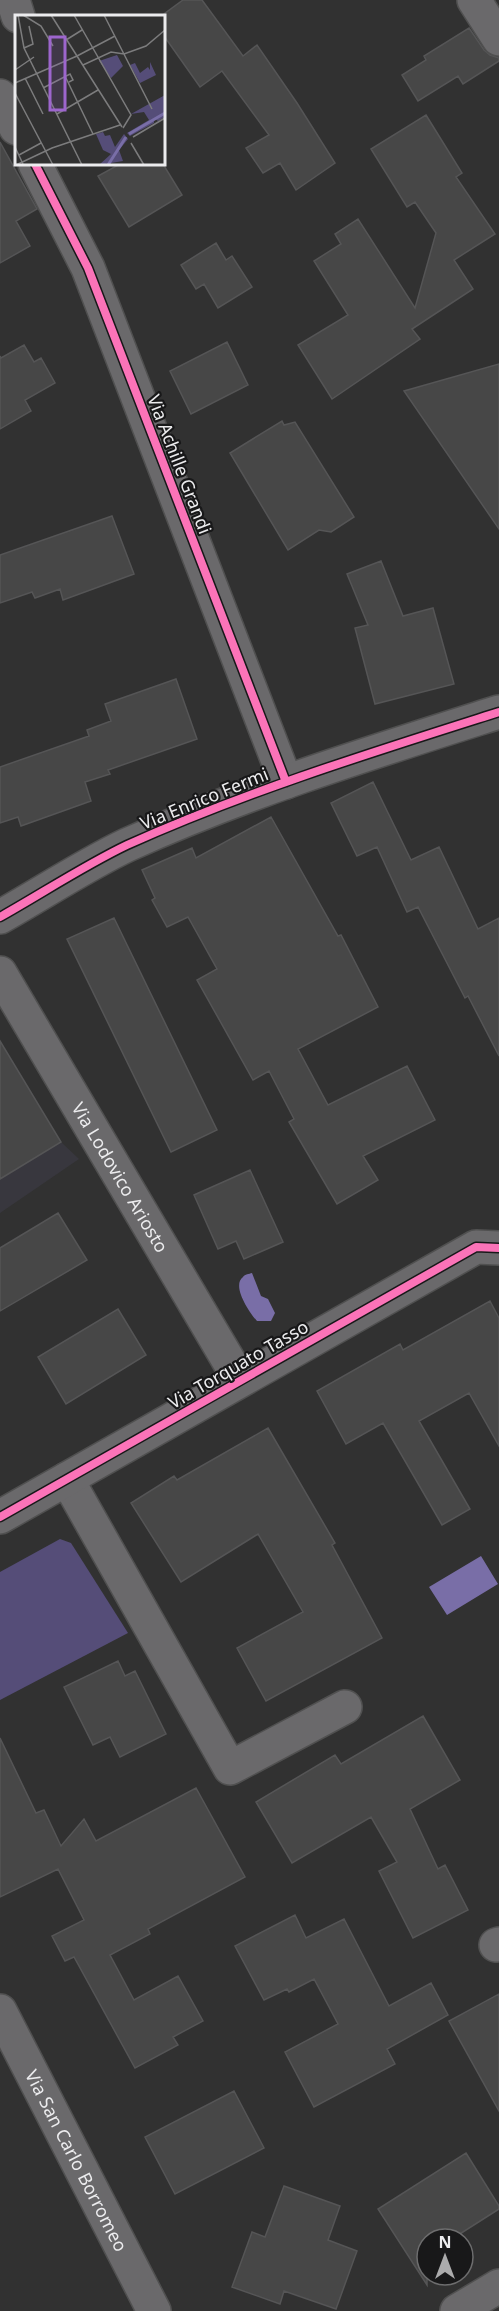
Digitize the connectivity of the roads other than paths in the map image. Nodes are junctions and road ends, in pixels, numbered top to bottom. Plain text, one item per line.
1 (13, 0) edge
2 (474, 0) edge
3 (18, 15) edge
4 (499, 39) edge
5 (0, 96) edge
6 (15, 126) edge
7 (35, 165) edge
8 (60, 165) edge
9 (88, 268) junction
10 (499, 712) edge
11 (286, 782) junction
12 (0, 917) edge
13 (0, 973) edge
14 (497, 1246) edge
15 (240, 1380) junction
16 (67, 1479) junction
17 (0, 1516) edge
18 (345, 1707) dead end
19 (0, 2011) edge
20 (499, 2286) edge
21 (154, 2311) edge
22 (457, 2311) edge

1 - 3 street
2 - 4 street
5 - 6 street
7 - 9 street, Via Achille Grandi
8 - 9 street, Via Achille Grandi
9 - 11 street, Via Achille Grandi
10 - 11 street, Via Enrico Fermi
11 - 12 street, Via Enrico Fermi
13 - 15 street, Via Lodovico Ariosto
14 - 15 street, Via Torquato Tasso
15 - 16 street, Via Torquato Tasso
16 - 17 street, Via Torquato Tasso
16 - 18 street
19 - 21 street, Via San Carlo Borromeo
20 - 22 street

